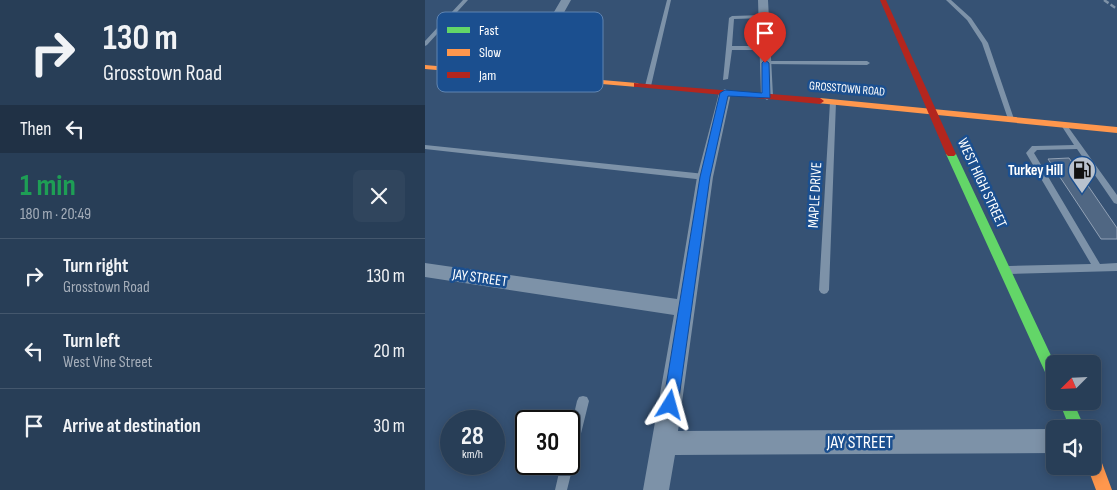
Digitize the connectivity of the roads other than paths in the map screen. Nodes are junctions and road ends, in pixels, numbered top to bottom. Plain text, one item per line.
1 (466, 0) edge
2 (566, 0) edge
3 (669, 0) edge
4 (763, 0) edge
5 (883, 0) edge
6 (948, 0) edge
7 (455, 12) edge
8 (559, 12) edge
9 (764, 16) junction
10 (437, 31) edge
11 (425, 44) edge
12 (729, 48) junction
13 (765, 48) junction
14 (765, 63) junction
15 (867, 63) dead end
16 (603, 82) edge
17 (648, 86) junction
18 (725, 86) junction
19 (767, 96) junction
20 (833, 102) junction
21 (931, 111) junction
22 (1011, 119) junction
23 (1064, 125) junction
24 (1117, 130) edge
25 (425, 146) edge
26 (1080, 147) junction
27 (705, 177) junction
28 (1117, 201) edge
29 (1117, 267) edge
30 (1098, 268) junction
31 (425, 270) edge
32 (1006, 270) junction
33 (824, 290) dead end
34 (684, 308) junction
35 (1046, 358) edge
36 (583, 401) dead end
37 (580, 413) edge
38 (1046, 441) edge
39 (665, 443) junction
40 (564, 475) edge
41 (1099, 475) edge
42 (561, 490) edge
43 (656, 490) edge
44 (1105, 490) edge

1 - 7 lane
2 - 8 street
3 - 17 lane
4 - 9 street
5 - 21 street, WEST HIGH STREET
6 - 22 lane
9 - 12 lane
9 - 13 street
10 - 11 lane
12 - 13 lane
12 - 18 lane
13 - 14 street
14 - 15 lane
14 - 19 street
16 - 17 street, GROSSTOWN ROAD
17 - 18 street, GROSSTOWN ROAD
18 - 19 street, GROSSTOWN ROAD
18 - 27 street
19 - 20 street, GROSSTOWN ROAD
20 - 21 street, GROSSTOWN ROAD
20 - 33 lane, MAPLE DRIVE
21 - 22 street, GROSSTOWN ROAD
21 - 32 street, WEST HIGH STREET
22 - 23 street, GROSSTOWN ROAD
23 - 24 street, GROSSTOWN ROAD
23 - 26 lane
25 - 27 lane
26 - 28 lane
26 - 30 lane
27 - 34 street
29 - 30 lane
30 - 32 lane
31 - 34 street, JAY STREET
32 - 35 street, WEST HIGH STREET
34 - 39 street
36 - 37 lane
38 - 39 street, JAY STREET
39 - 43 street
40 - 42 lane
41 - 44 street

